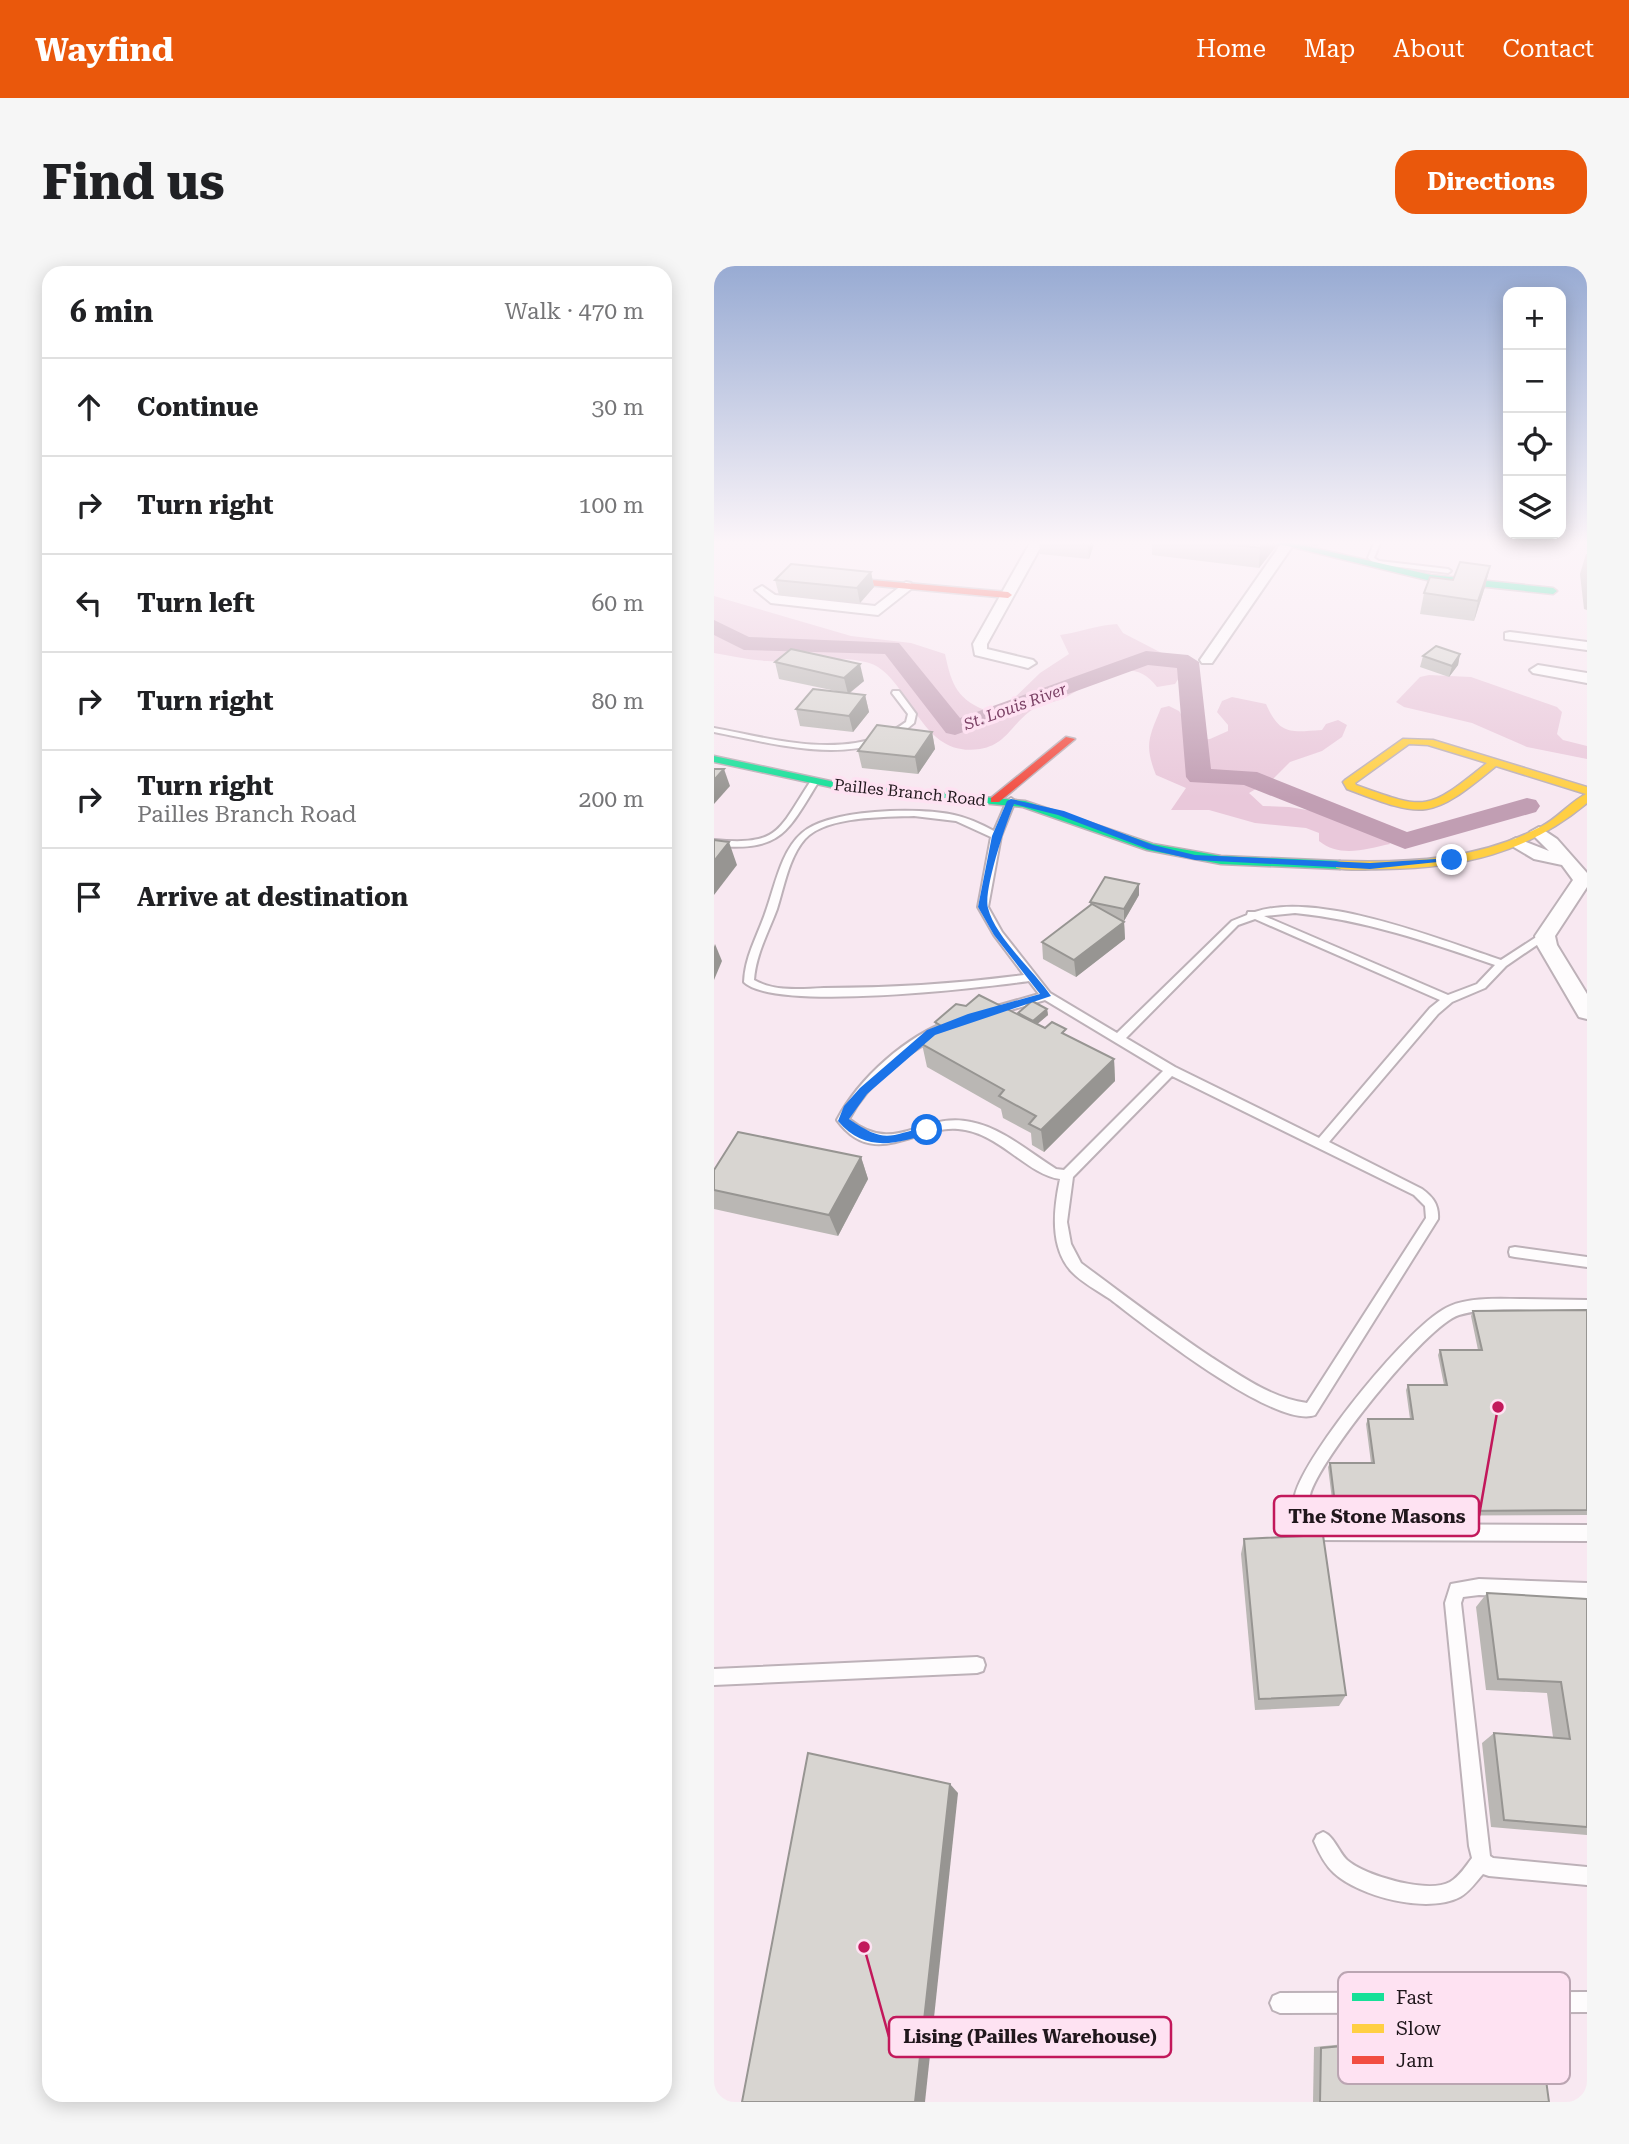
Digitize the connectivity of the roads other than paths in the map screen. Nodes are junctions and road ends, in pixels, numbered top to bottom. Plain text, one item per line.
1 (991, 627) edge
2 (1230, 627) edge
3 (1510, 636) dead end
4 (1587, 646) edge
5 (1207, 660) dead end
6 (1028, 663) dead end
7 (1538, 670) dead end
8 (1587, 678) edge
9 (896, 693) dead end
10 (714, 730) edge
11 (1070, 739) dead end
12 (714, 759) edge
13 (1494, 763) junction
14 (814, 781) junction
15 (1587, 791) edge
16 (1587, 797) edge
17 (1003, 801) junction
18 (1539, 832) junction
19 (996, 836) junction
20 (714, 842) edge
21 (1517, 843) junction
22 (1564, 860) junction
23 (1251, 914) junction
24 (1545, 936) junction
25 (1503, 964) junction
26 (1031, 977) junction
27 (1046, 996) junction
28 (1448, 999) junction
29 (1587, 1012) edge
30 (1118, 1039) junction
31 (1171, 1070) junction
32 (1322, 1142) junction
33 (1067, 1175) junction
34 (1516, 1252) dead end
35 (1587, 1262) edge
36 (1587, 1306) edge
37 (1587, 1532) edge
38 (1587, 1591) edge
39 (977, 1665) dead end
40 (714, 1677) edge
41 (1323, 1841) dead end
42 (1482, 1861) junction
43 (1587, 1876) edge
44 (1280, 2003) dead end
45 (1338, 2003) edge

1 - 6 street
2 - 5 street
3 - 4 street
7 - 8 street
9 - 10 lane
11 - 17 street
12 - 14 street, Pailles Branch Road
13 - 13 street
13 - 15 street
14 - 17 street, Pailles Branch Road
14 - 20 lane
16 - 18 street, Pailles Branch Road
17 - 19 lane
17 - 21 street, Pailles Branch Road
18 - 21 street, Pailles Branch Road
18 - 22 street
19 - 26 lane
19 - 26 lane
21 - 22 street
22 - 24 street
23 - 25 lane
23 - 28 lane
23 - 30 lane
24 - 25 lane
24 - 29 street
25 - 28 lane
26 - 27 lane
27 - 30 lane
27 - 33 lane
28 - 32 lane
30 - 31 lane
31 - 32 lane
31 - 33 lane
32 - 33 lane
34 - 35 lane
36 - 37 lane
38 - 42 lane
39 - 40 lane
41 - 42 lane
42 - 43 lane
44 - 45 lane

